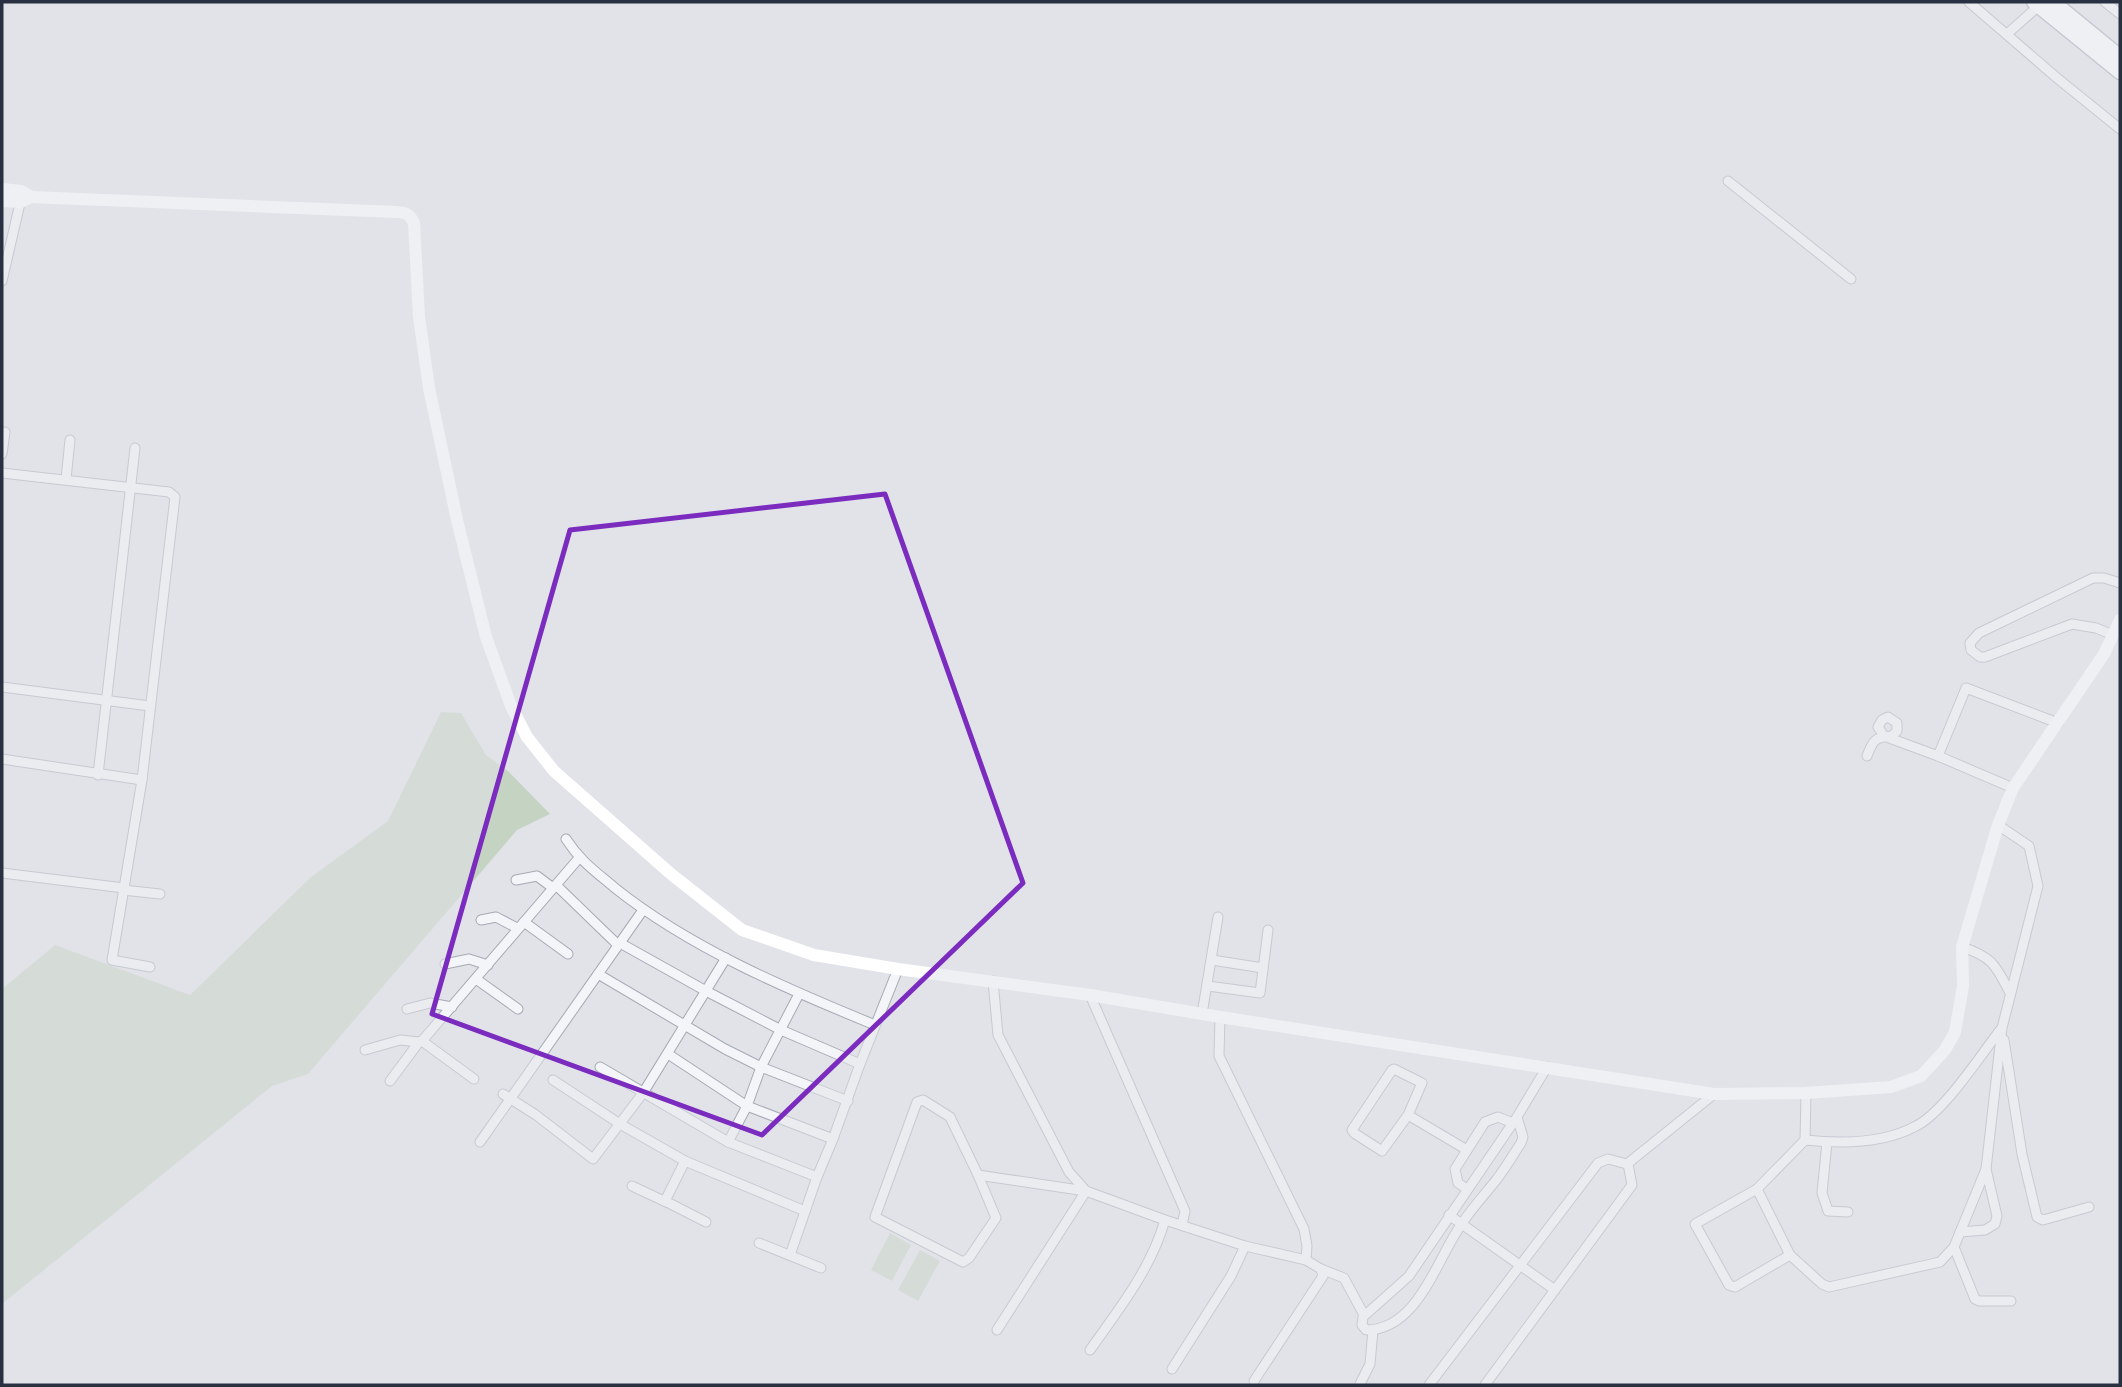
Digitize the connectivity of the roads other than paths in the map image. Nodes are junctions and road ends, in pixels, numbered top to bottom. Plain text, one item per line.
1 (1969, 2) edge
2 (2105, 2) edge
3 (2043, 3) edge
4 (2120, 14) edge
5 (2007, 34) junction
6 (2120, 57) edge
7 (2120, 72) edge
8 (2120, 129) edge
9 (1728, 181) dead end
10 (2, 189) edge
11 (24, 196) junction
12 (2, 201) edge
13 (1851, 279) dead end
14 (2, 281) edge
15 (5, 432) dead end
16 (70, 440) dead end
17 (135, 448) dead end
18 (2, 454) edge
19 (2, 473) edge
20 (66, 479) junction
21 (130, 487) junction
22 (2120, 583) edge
23 (2120, 620) edge
24 (2113, 635) junction
25 (2, 687) edge
26 (107, 701) junction
27 (150, 706) junction
28 (2058, 723) junction
29 (1867, 756) dead end
30 (1938, 756) junction
31 (2, 759) edge
32 (99, 775) junction
33 (142, 780) junction
34 (2013, 788) junction
35 (1998, 825) junction
36 (566, 839) dead end
37 (579, 858) junction
38 (2, 873) edge
39 (516, 880) dead end
40 (555, 887) junction
41 (124, 889) junction
42 (160, 894) dead end
43 (643, 910) junction
44 (1218, 917) dead end
45 (481, 920) dead end
46 (521, 925) junction
47 (1268, 930) dead end
48 (619, 944) junction
49 (1962, 947) junction
50 (568, 954) dead end
51 (726, 958) junction
52 (1212, 960) junction
53 (445, 964) dead end
54 (488, 965) junction
55 (150, 967) dead end
56 (1263, 968) junction
57 (898, 970) junction
58 (598, 974) junction
59 (476, 979) junction
60 (993, 981) junction
61 (1208, 986) junction
62 (706, 991) junction
63 (2010, 993) junction
64 (799, 994) junction
65 (1090, 995) junction
66 (452, 1007) junction
67 (407, 1009) dead end
68 (518, 1009) dead end
69 (1202, 1014) junction
70 (1220, 1017) junction
71 (875, 1025) junction
72 (686, 1026) junction
73 (2002, 1028) junction
74 (781, 1030) junction
75 (421, 1042) junction
76 (365, 1049) dead end
77 (668, 1054) junction
78 (860, 1064) junction
79 (600, 1067) dead end
80 (761, 1067) junction
81 (1547, 1067) junction
82 (474, 1079) dead end
83 (553, 1080) dead end
84 (390, 1081) dead end
85 (643, 1093) junction
86 (1806, 1093) junction
87 (1714, 1094) junction
88 (507, 1096) junction
89 (848, 1101) junction
90 (747, 1106) junction
91 (1408, 1115) junction
92 (1515, 1120) junction
93 (620, 1124) junction
94 (833, 1139) junction
95 (1805, 1140) junction
96 (480, 1142) dead end
97 (728, 1142) junction
98 (1827, 1142) junction
99 (1466, 1150) junction
100 (685, 1161) junction
101 (1627, 1164) junction
102 (1986, 1169) junction
103 (978, 1175) junction
104 (817, 1177) junction
105 (632, 1186) dead end
106 (1467, 1189) junction
107 (1757, 1189) junction
108 (1086, 1191) junction
109 (666, 1202) junction
110 (2090, 1207) dead end
111 (805, 1211) junction
112 (1848, 1212) dead end
113 (1449, 1215) junction
114 (1165, 1220) junction
115 (706, 1222) dead end
116 (1461, 1223) junction
117 (1182, 1225) junction
118 (1961, 1232) junction
119 (759, 1243) dead end
120 (1245, 1246) junction
121 (1954, 1247) junction
122 (790, 1255) junction
123 (1790, 1255) junction
124 (1306, 1260) junction
125 (1521, 1266) junction
126 (821, 1268) dead end
127 (1321, 1269) junction
128 (1555, 1290) junction
129 (2011, 1301) dead end
130 (1364, 1315) junction
131 (997, 1330) dead end
132 (1373, 1330) junction
133 (1090, 1350) dead end
134 (1172, 1369) dead end
135 (1254, 1381) dead end
136 (1360, 1384) edge
137 (1429, 1385) edge
138 (1485, 1385) edge

1 - 5 street
2 - 4 street
3 - 5 street
3 - 6 main road
3 - 7 main road
5 - 8 street
9 - 13 street
10 - 11 street
11 - 12 street
11 - 14 street
11 - 57 street
15 - 18 street
16 - 20 street
17 - 21 street
19 - 20 street
20 - 21 street
21 - 26 street
21 - 27 street
22 - 24 street
23 - 24 street
24 - 28 street
25 - 26 street
26 - 27 street
26 - 32 street
27 - 33 street
28 - 30 street
28 - 34 street
29 - 30 street
30 - 34 street
31 - 32 street
32 - 33 street
33 - 41 street
34 - 35 street
35 - 49 street
35 - 63 street
36 - 37 street
37 - 40 street
37 - 43 street
38 - 41 street
39 - 40 street
40 - 46 street
40 - 48 street
41 - 42 street
41 - 55 street
43 - 48 street
43 - 51 street
44 - 52 street
45 - 46 street
46 - 50 street
46 - 54 street
47 - 56 street
48 - 58 street
48 - 62 street
49 - 63 street
49 - 86 street
51 - 62 street
51 - 64 street
52 - 56 street
52 - 61 street
53 - 54 street
54 - 59 street
56 - 61 street
57 - 60 street
57 - 71 street
58 - 72 street
58 - 88 street
59 - 66 street
59 - 68 street
60 - 65 street
60 - 108 street
61 - 69 street
62 - 72 street
62 - 74 street
63 - 73 street
64 - 71 street
64 - 74 street
65 - 69 street
65 - 117 street
66 - 67 street
66 - 75 street
69 - 70 street
70 - 81 street
70 - 124 street
71 - 78 street
72 - 77 street
72 - 80 street
73 - 98 street
73 - 102 street
73 - 110 street
74 - 78 street
74 - 80 street
75 - 76 street
75 - 82 street
75 - 84 street
77 - 85 street
77 - 90 street
78 - 89 street
79 - 85 street
80 - 89 street
80 - 90 street
81 - 87 street
81 - 92 street
83 - 93 street
85 - 93 street
85 - 97 street
86 - 87 street
86 - 95 street
87 - 101 street
88 - 93 street
88 - 96 street
89 - 94 street
90 - 94 street
90 - 97 street
91 - 91 street
91 - 99 street
92 - 99 street
92 - 106 street
92 - 116 street
93 - 100 street
94 - 104 street
95 - 98 street
95 - 107 street
97 - 104 street
98 - 112 street
99 - 106 street
100 - 109 street
100 - 111 street
101 - 125 street
101 - 128 street
102 - 118 street
102 - 118 street
103 - 103 street
103 - 108 street
104 - 111 street
105 - 109 street
106 - 113 street
107 - 123 street
107 - 123 street
108 - 114 street
108 - 131 street
109 - 115 street
111 - 122 street
113 - 116 street
113 - 130 street
114 - 117 street
114 - 133 street
116 - 125 street
116 - 132 street
117 - 120 street
118 - 121 street
119 - 122 street
120 - 124 street
120 - 134 street
121 - 123 street
121 - 129 street
122 - 126 street
124 - 127 street
125 - 128 street
125 - 137 street
127 - 130 street
127 - 135 street
128 - 138 street
130 - 132 street
132 - 136 street

